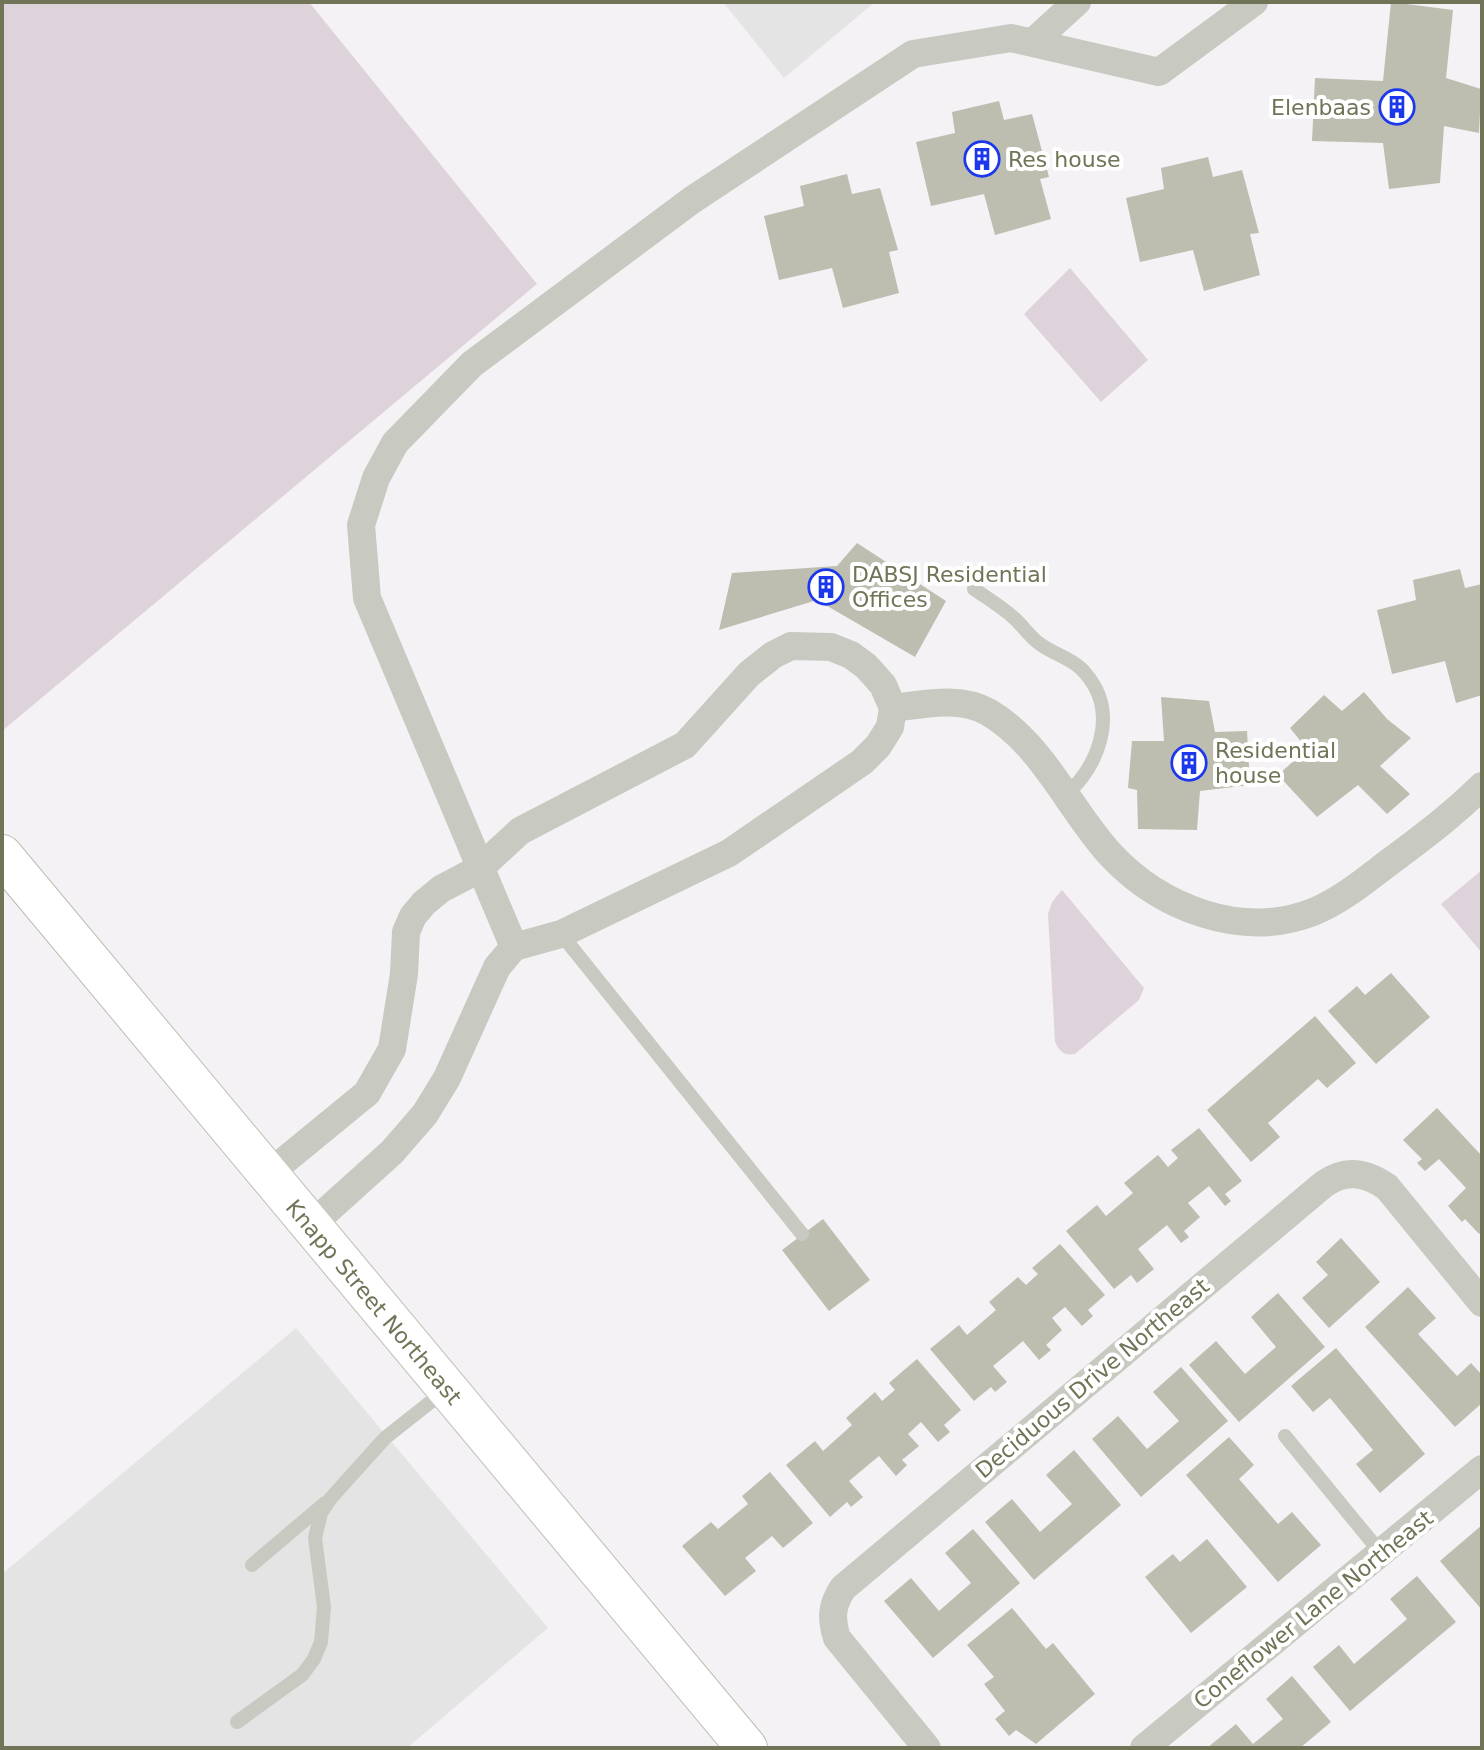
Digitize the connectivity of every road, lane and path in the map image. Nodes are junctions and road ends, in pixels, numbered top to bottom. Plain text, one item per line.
1 (1077, 2) edge
2 (1254, 2) edge
3 (1033, 42) junction
4 (974, 589) dead end
5 (893, 708) junction
6 (1482, 786) edge
7 (1066, 795) junction
8 (2, 855) edge
9 (479, 869) junction
10 (561, 934) junction
11 (514, 947) junction
12 (267, 1175) junction
13 (310, 1226) junction
14 (802, 1234) dead end
15 (1482, 1303) edge
16 (447, 1389) junction
17 (1285, 1436) dead end
18 (1482, 1469) edge
19 (331, 1498) junction
20 (1381, 1553) junction
21 (252, 1565) dead end
22 (237, 1722) dead end
23 (747, 1748) edge
24 (927, 1748) edge
25 (1144, 1748) edge

1 - 3 street
2 - 3 street
3 - 9 street
4 - 7 lane
5 - 7 street
5 - 9 street
5 - 10 street
6 - 7 street
8 - 12 main road, Knapp Street Northeast
9 - 11 street
9 - 12 street
10 - 11 street
10 - 14 lane
11 - 13 street
12 - 13 main road, Knapp Street Northeast
13 - 16 main road, Knapp Street Northeast
15 - 24 street, Deciduous Drive Northeast
16 - 19 lane
16 - 23 main road, Knapp Street Northeast
17 - 20 lane
18 - 20 street, Coneflower Lane Northeast
19 - 21 lane
19 - 22 lane
20 - 25 street, Coneflower Lane Northeast

